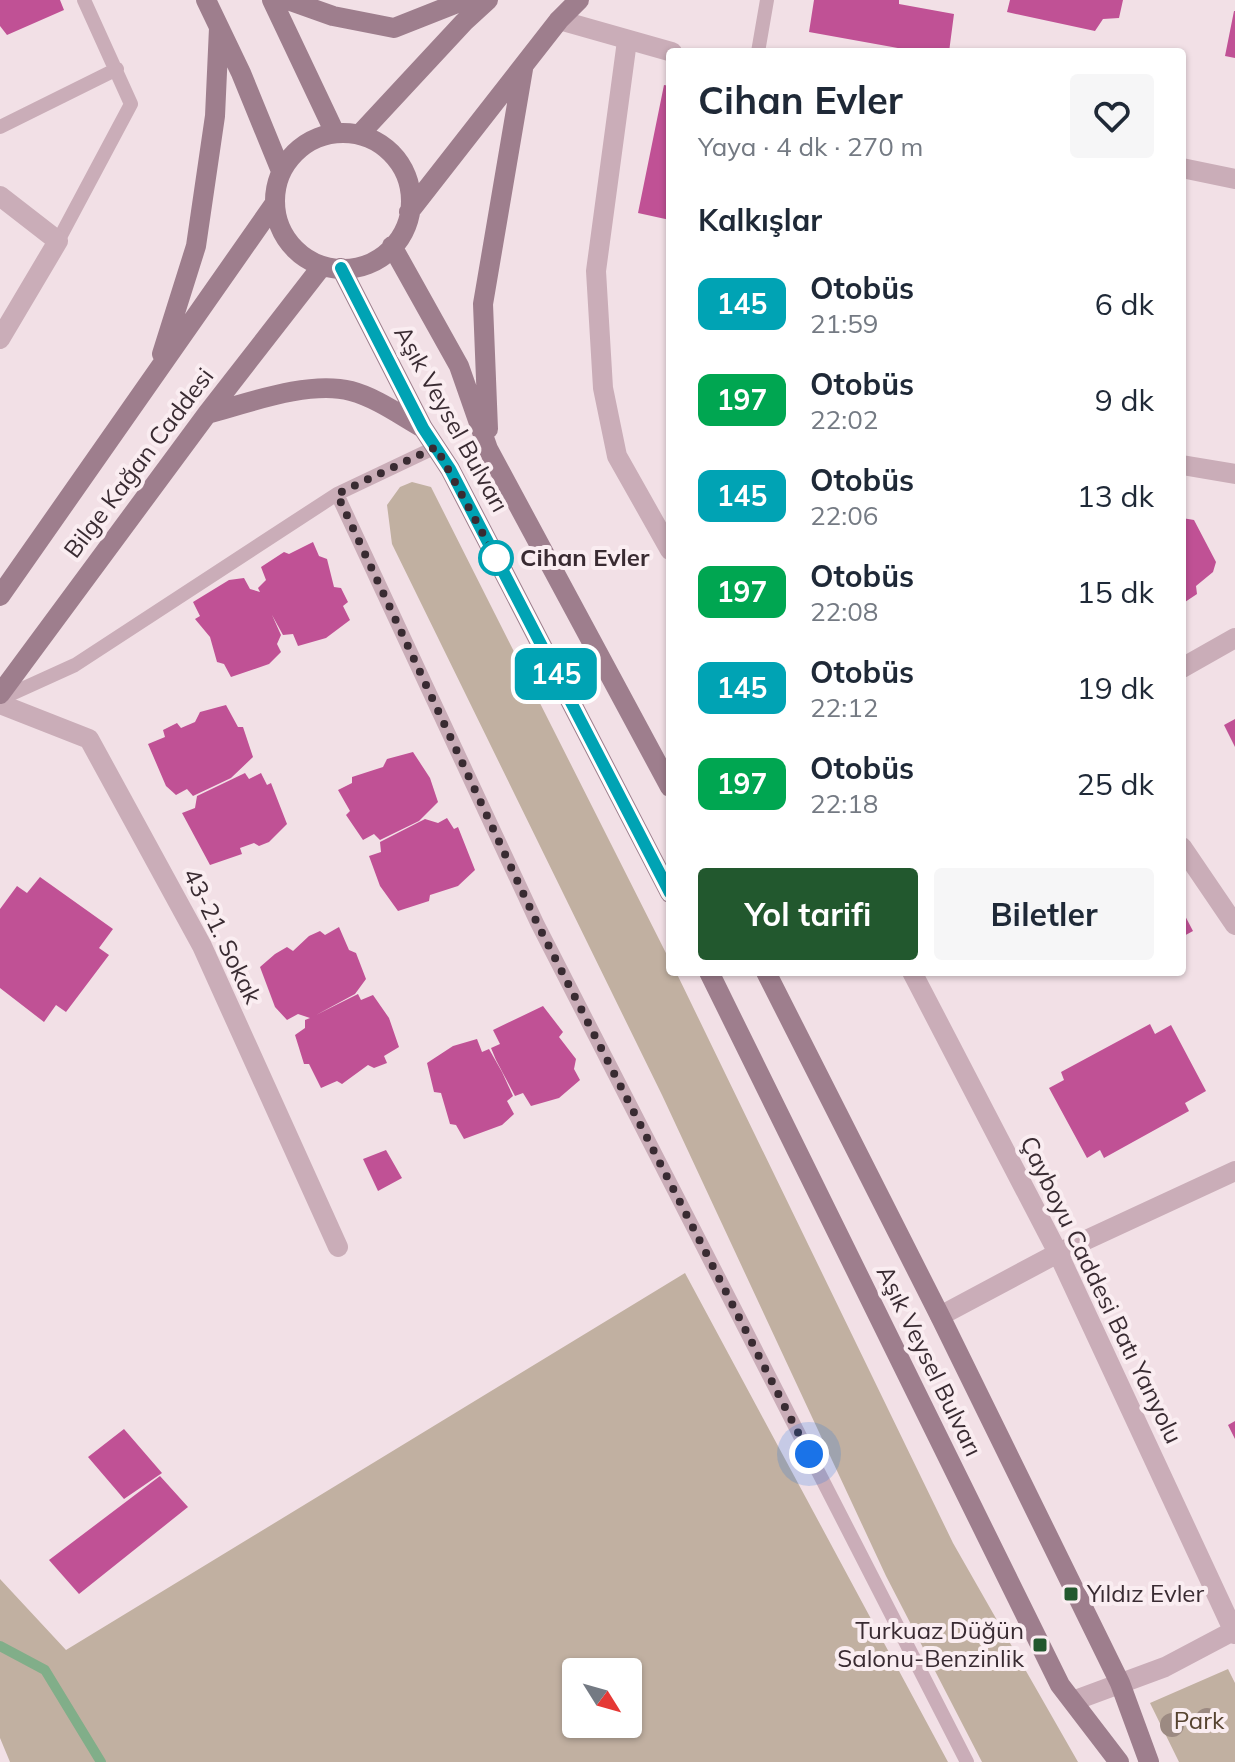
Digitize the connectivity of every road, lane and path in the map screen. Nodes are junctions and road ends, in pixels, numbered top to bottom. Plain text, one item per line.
1 (84, 0) edge
2 (206, 0) edge
3 (272, 0) edge
4 (288, 0) edge
5 (465, 0) edge
6 (488, 0) edge
7 (579, 0) edge
8 (767, 0) edge
9 (559, 20) junction
10 (219, 28) junction
11 (627, 41) junction
12 (759, 48) edge
13 (666, 51) edge
14 (117, 69) junction
15 (523, 69) junction
16 (0, 127) edge
17 (335, 133) junction
18 (359, 135) junction
19 (1186, 169) edge
20 (281, 171) junction
21 (1235, 179) edge
22 (0, 196) edge
23 (275, 203) junction
24 (409, 212) junction
25 (58, 241) junction
26 (392, 246) junction
27 (331, 267) junction
28 (0, 339) edge
29 (155, 376) junction
30 (207, 414) junction
31 (423, 428) junction
32 (436, 447) junction
33 (488, 449) junction
34 (1186, 466) edge
35 (1235, 474) edge
36 (337, 494) junction
37 (666, 543) edge
38 (0, 596) edge
39 (1235, 638) edge
40 (1186, 666) edge
41 (0, 699) edge
42 (666, 780) edge
43 (1186, 853) edge
44 (666, 885) edge
45 (1235, 925) edge
46 (711, 976) edge
47 (768, 976) edge
48 (914, 976) edge
49 (1235, 1171) edge
50 (338, 1247) dead end
51 (1058, 1253) junction
52 (940, 1316) junction
53 (1235, 1632) edge
54 (1120, 1683) junction
55 (1073, 1701) junction
56 (967, 1762) edge
57 (1119, 1762) edge
58 (1149, 1762) edge

1 - 14 lane
2 - 10 street
3 - 17 street
4 - 5 street
6 - 18 street
7 - 9 street
8 - 12 lane
9 - 11 street
9 - 15 street
10 - 20 street
10 - 29 street
11 - 13 street
11 - 37 street
14 - 16 lane
14 - 25 lane
15 - 24 street
15 - 33 street
17 - 18 street
17 - 20 street
18 - 24 street
19 - 21 street
20 - 23 street
22 - 25 street
23 - 27 street
23 - 29 street, Bilge Kağan Caddesi
24 - 26 street
25 - 28 street
26 - 27 street
26 - 33 street, Aşık Veysel Bulvarı
27 - 30 street, Bilge Kağan Caddesi
27 - 31 street, Aşık Veysel Bulvarı
29 - 38 street, Bilge Kağan Caddesi
30 - 31 street
30 - 41 street, Bilge Kağan Caddesi
31 - 32 street, Aşık Veysel Bulvarı
32 - 36 lane
32 - 44 street, Aşık Veysel Bulvarı
33 - 42 street, Aşık Veysel Bulvarı
34 - 35 street
36 - 41 lane
36 - 56 lane
39 - 40 street
41 - 50 street, 43-21. Sokak
43 - 45 street
46 - 55 street, Aşık Veysel Bulvarı
47 - 52 street, Aşık Veysel Bulvarı
48 - 51 street, Çayboyu Caddesi Batı Yanyolu
49 - 51 street
51 - 52 street
51 - 53 street, Çayboyu Caddesi Batı Yanyolu
52 - 54 street, Aşık Veysel Bulvarı
53 - 54 street
54 - 55 street
54 - 58 street, Aşık Veysel Bulvarı
55 - 57 street, Aşık Veysel Bulvarı

